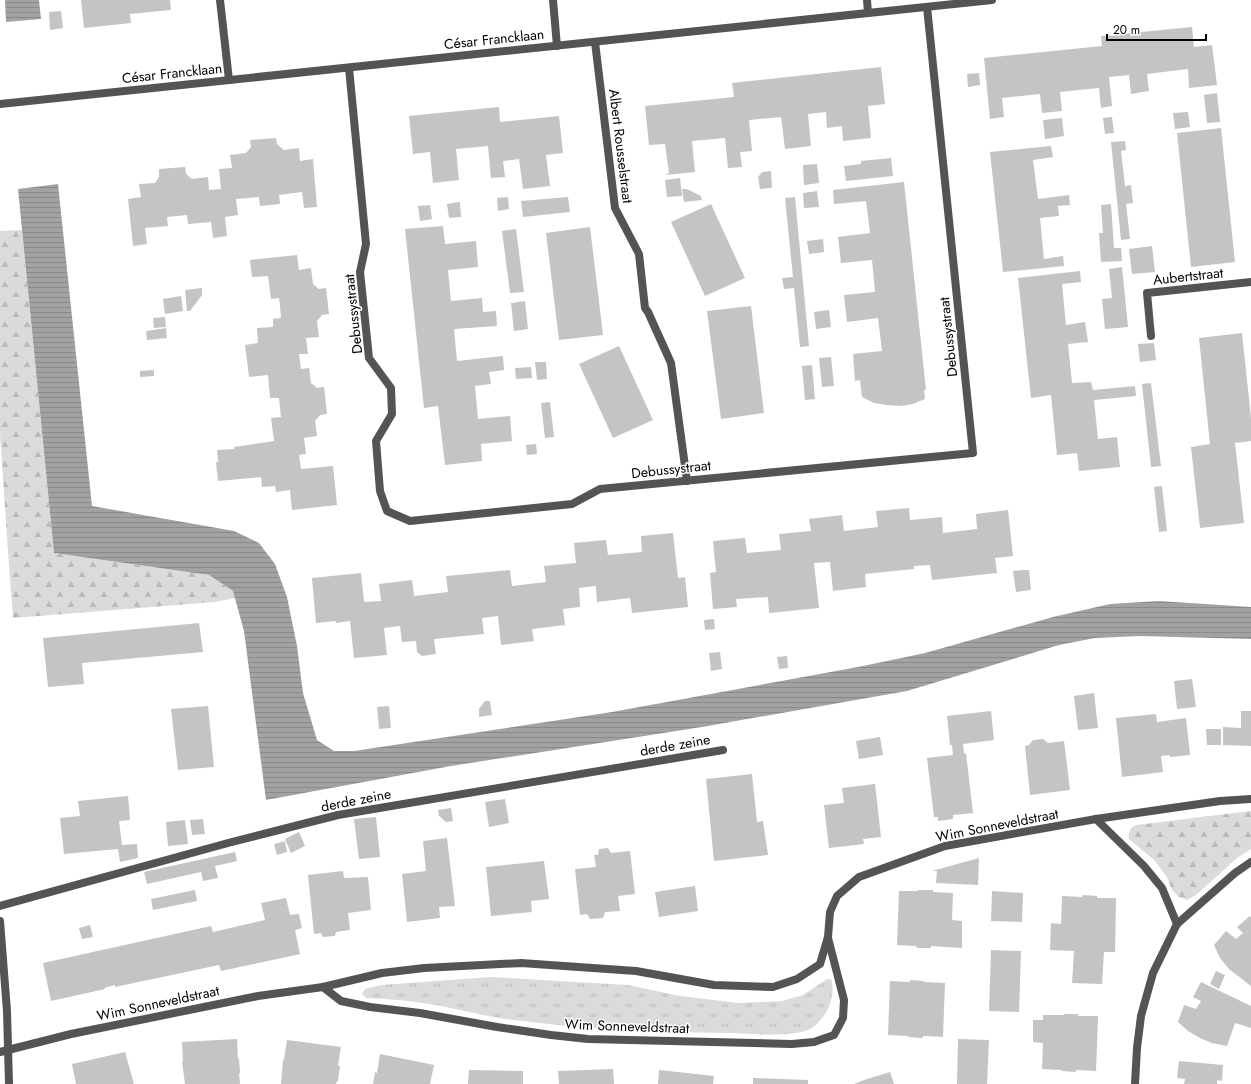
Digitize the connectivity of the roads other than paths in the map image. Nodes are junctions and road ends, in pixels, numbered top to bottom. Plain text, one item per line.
1 (220, 0) edge
2 (553, 0) edge
3 (867, 0) edge
4 (992, 0) edge
5 (927, 7) junction
6 (868, 13) junction
7 (595, 42) junction
8 (557, 46) junction
9 (349, 68) junction
10 (229, 80) junction
11 (0, 104) edge
12 (1251, 282) edge
13 (1151, 336) dead end
14 (687, 481) junction
15 (723, 750) dead end
16 (1251, 799) edge
17 (1096, 819) junction
18 (1251, 862) edge
19 (0, 906) edge
20 (0, 922) edge
21 (1177, 924) junction
22 (1, 936) edge
23 (828, 937) junction
24 (323, 987) junction
25 (4, 1051) edge
26 (8, 1084) edge
27 (1134, 1084) edge

1 - 10 street
2 - 8 street
3 - 6 street
4 - 5 street, César Francklaan
5 - 6 street, César Francklaan
5 - 14 street, Debussystraat
6 - 7 street, César Francklaan
7 - 8 street, César Francklaan
7 - 14 street, Albert Rousselstraat
8 - 9 street, César Francklaan
9 - 10 street, César Francklaan
9 - 14 street, Debussystraat
10 - 11 street, César Francklaan
12 - 13 street, Aubertstraat
15 - 19 street, derde zeine
16 - 17 street, Wim Sonneveldstraat
17 - 21 street
17 - 23 street, Wim Sonneveldstraat
18 - 21 street
20 - 22 street
21 - 27 street
22 - 25 street
23 - 24 street, Wim Sonneveldstraat
23 - 24 street, Wim Sonneveldstraat
24 - 25 street, Wim Sonneveldstraat
25 - 26 street

